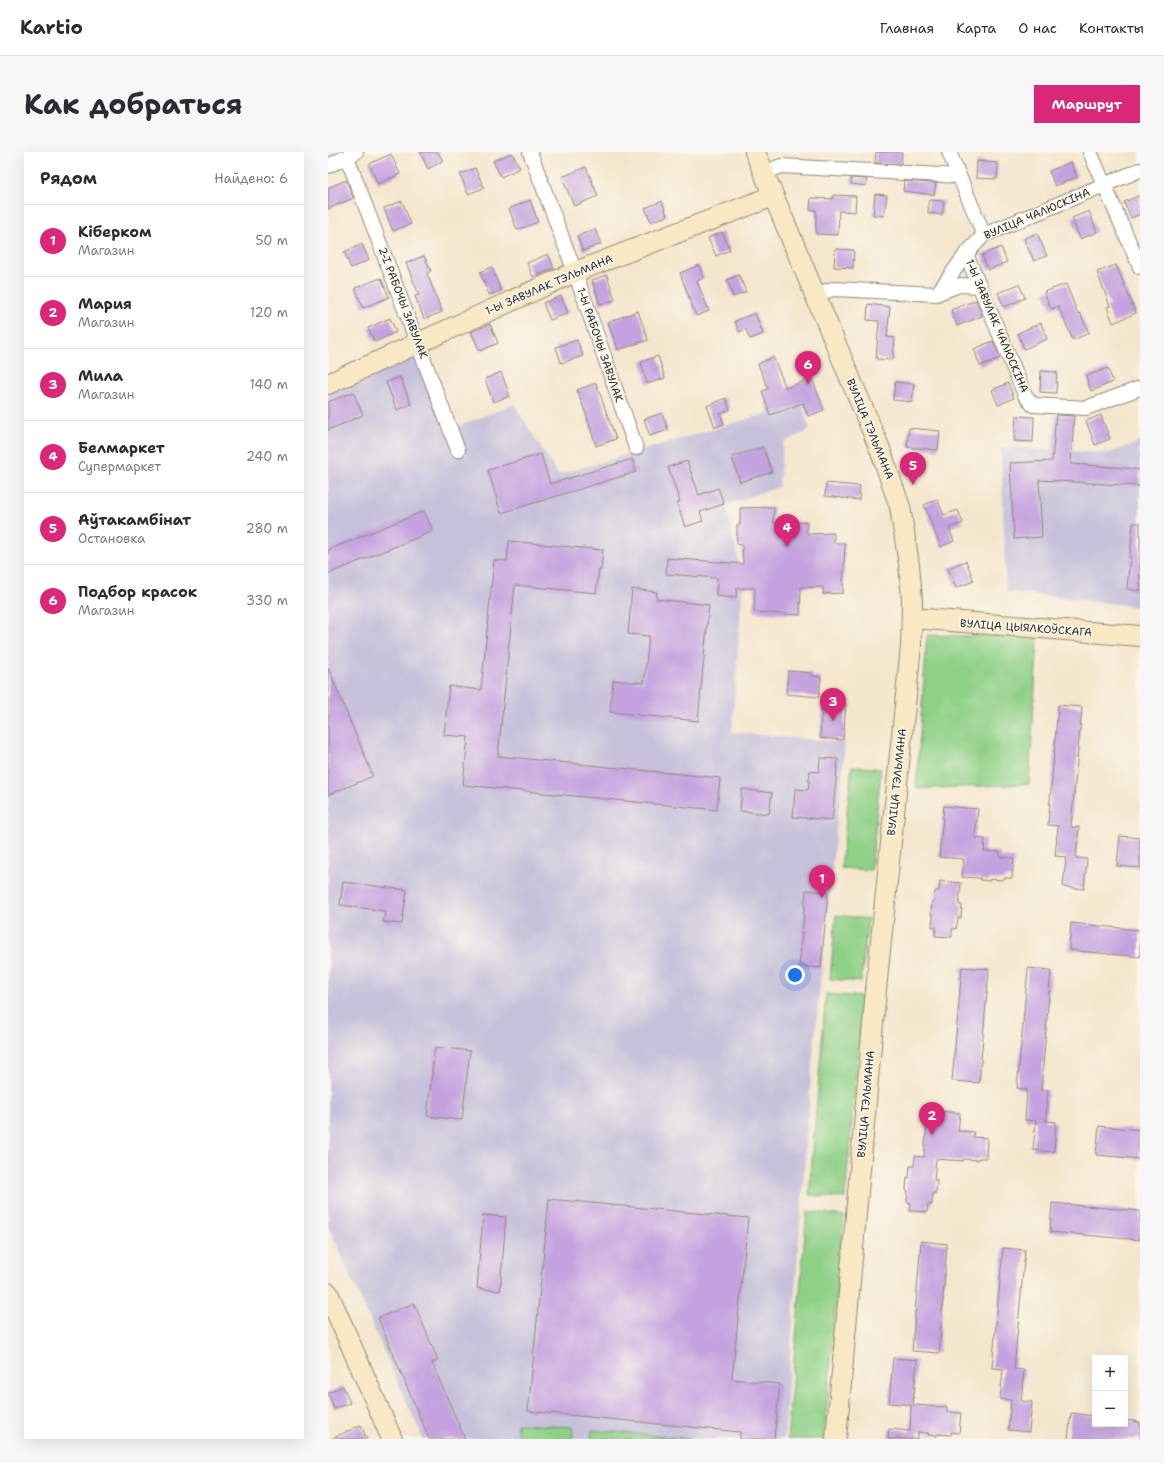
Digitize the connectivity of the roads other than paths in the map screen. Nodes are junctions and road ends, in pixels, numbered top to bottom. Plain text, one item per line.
1 (530, 152) edge
2 (755, 152) edge
3 (949, 152) edge
4 (1090, 152) edge
5 (352, 154) edge
6 (328, 166) edge
7 (1140, 170) edge
8 (764, 173) junction
9 (959, 176) junction
10 (1104, 185) junction
11 (773, 196) junction
12 (984, 235) junction
13 (966, 254) junction
14 (1140, 267) edge
15 (575, 272) junction
16 (980, 286) junction
17 (938, 293) junction
18 (814, 295) junction
19 (418, 342) junction
20 (328, 384) edge
21 (1140, 388) edge
22 (636, 448) dead end
23 (458, 450) dead end
24 (912, 618) junction
25 (1140, 636) edge
26 (328, 1294) edge
27 (392, 1439) edge
28 (836, 1439) edge

1 - 15 street, 1-Ы РАБОЧЫ ЗАВУЛАК
2 - 8 main road, ВУЛІЦА ТЭЛЬМАНА
3 - 9 street
4 - 10 street
5 - 6 street
5 - 19 street, 2-І РАБОЧЫ ЗАВУЛАК
7 - 10 street, ВУЛІЦА ЧАЛЮСКІНА
8 - 9 street
8 - 11 main road, ВУЛІЦА ТЭЛЬМАНА
9 - 12 street
10 - 12 street, ВУЛІЦА ЧАЛЮСКІНА
10 - 14 street
11 - 15 main road, 1-Ы ЗАВУЛАК ТЭЛЬМАНА
11 - 18 main road, ВУЛІЦА ТЭЛЬМАНА
12 - 13 street, ВУЛІЦА ЧАЛЮСКІНА
13 - 16 street, 1-Ы ЗАВУЛАК ЧАЛЮСКІНА
13 - 17 street, ВУЛІЦА ЧАЛЮСКІНА
15 - 19 main road, 1-Ы ЗАВУЛАК ТЭЛЬМАНА
15 - 22 street, 1-Ы РАБОЧЫ ЗАВУЛАК
16 - 17 street
16 - 21 street, 1-Ы ЗАВУЛАК ЧАЛЮСКІНА
17 - 18 street
18 - 24 main road, ВУЛІЦА ТЭЛЬМАНА
19 - 20 main road, 1-Ы ЗАВУЛАК ТЭЛЬМАНА
19 - 23 street, 2-І РАБОЧЫ ЗАВУЛАК
24 - 25 main road, ВУЛІЦА ЦЫЯЛКОЎСКАГА
24 - 28 main road, ВУЛІЦА ТЭЛЬМАНА
26 - 27 main road

